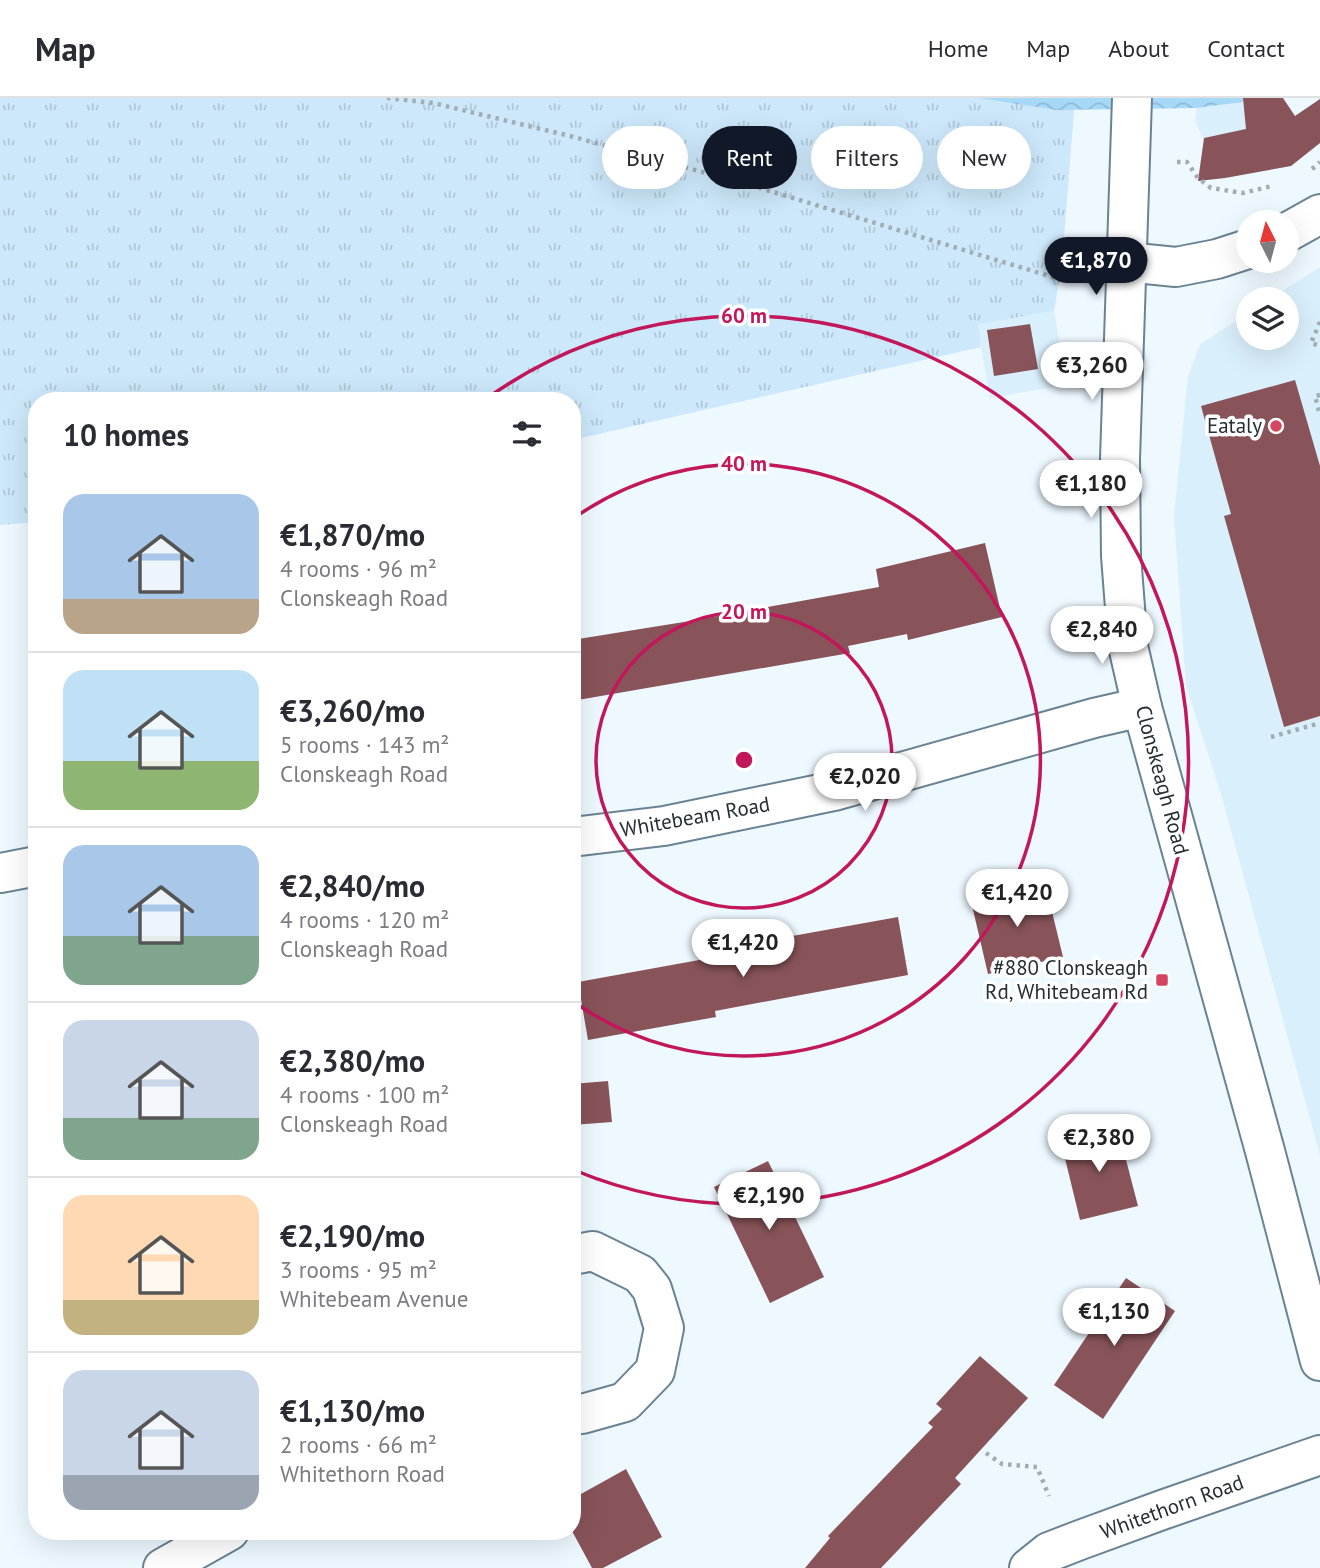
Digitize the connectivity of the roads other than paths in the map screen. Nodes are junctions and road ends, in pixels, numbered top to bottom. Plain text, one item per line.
1 (1131, 109) edge
2 (1320, 214) edge
3 (1299, 226) edge
4 (1236, 253) edge
5 (1126, 271) junction
6 (1142, 707) junction
7 (581, 836) edge
8 (28, 868) edge
9 (0, 873) edge
10 (581, 1253) edge
11 (1320, 1361) edge
12 (581, 1414) edge
13 (1320, 1455) edge
14 (213, 1540) edge
15 (163, 1568) edge
16 (1030, 1568) edge

1 - 5 street, Clonskeagh Road
2 - 3 street
4 - 5 street
5 - 6 street, Clonskeagh Road
6 - 7 street, Whitebeam Road
6 - 11 street, Clonskeagh Road
8 - 9 street
10 - 12 street
13 - 16 street, Whitethorn Road
14 - 15 street

